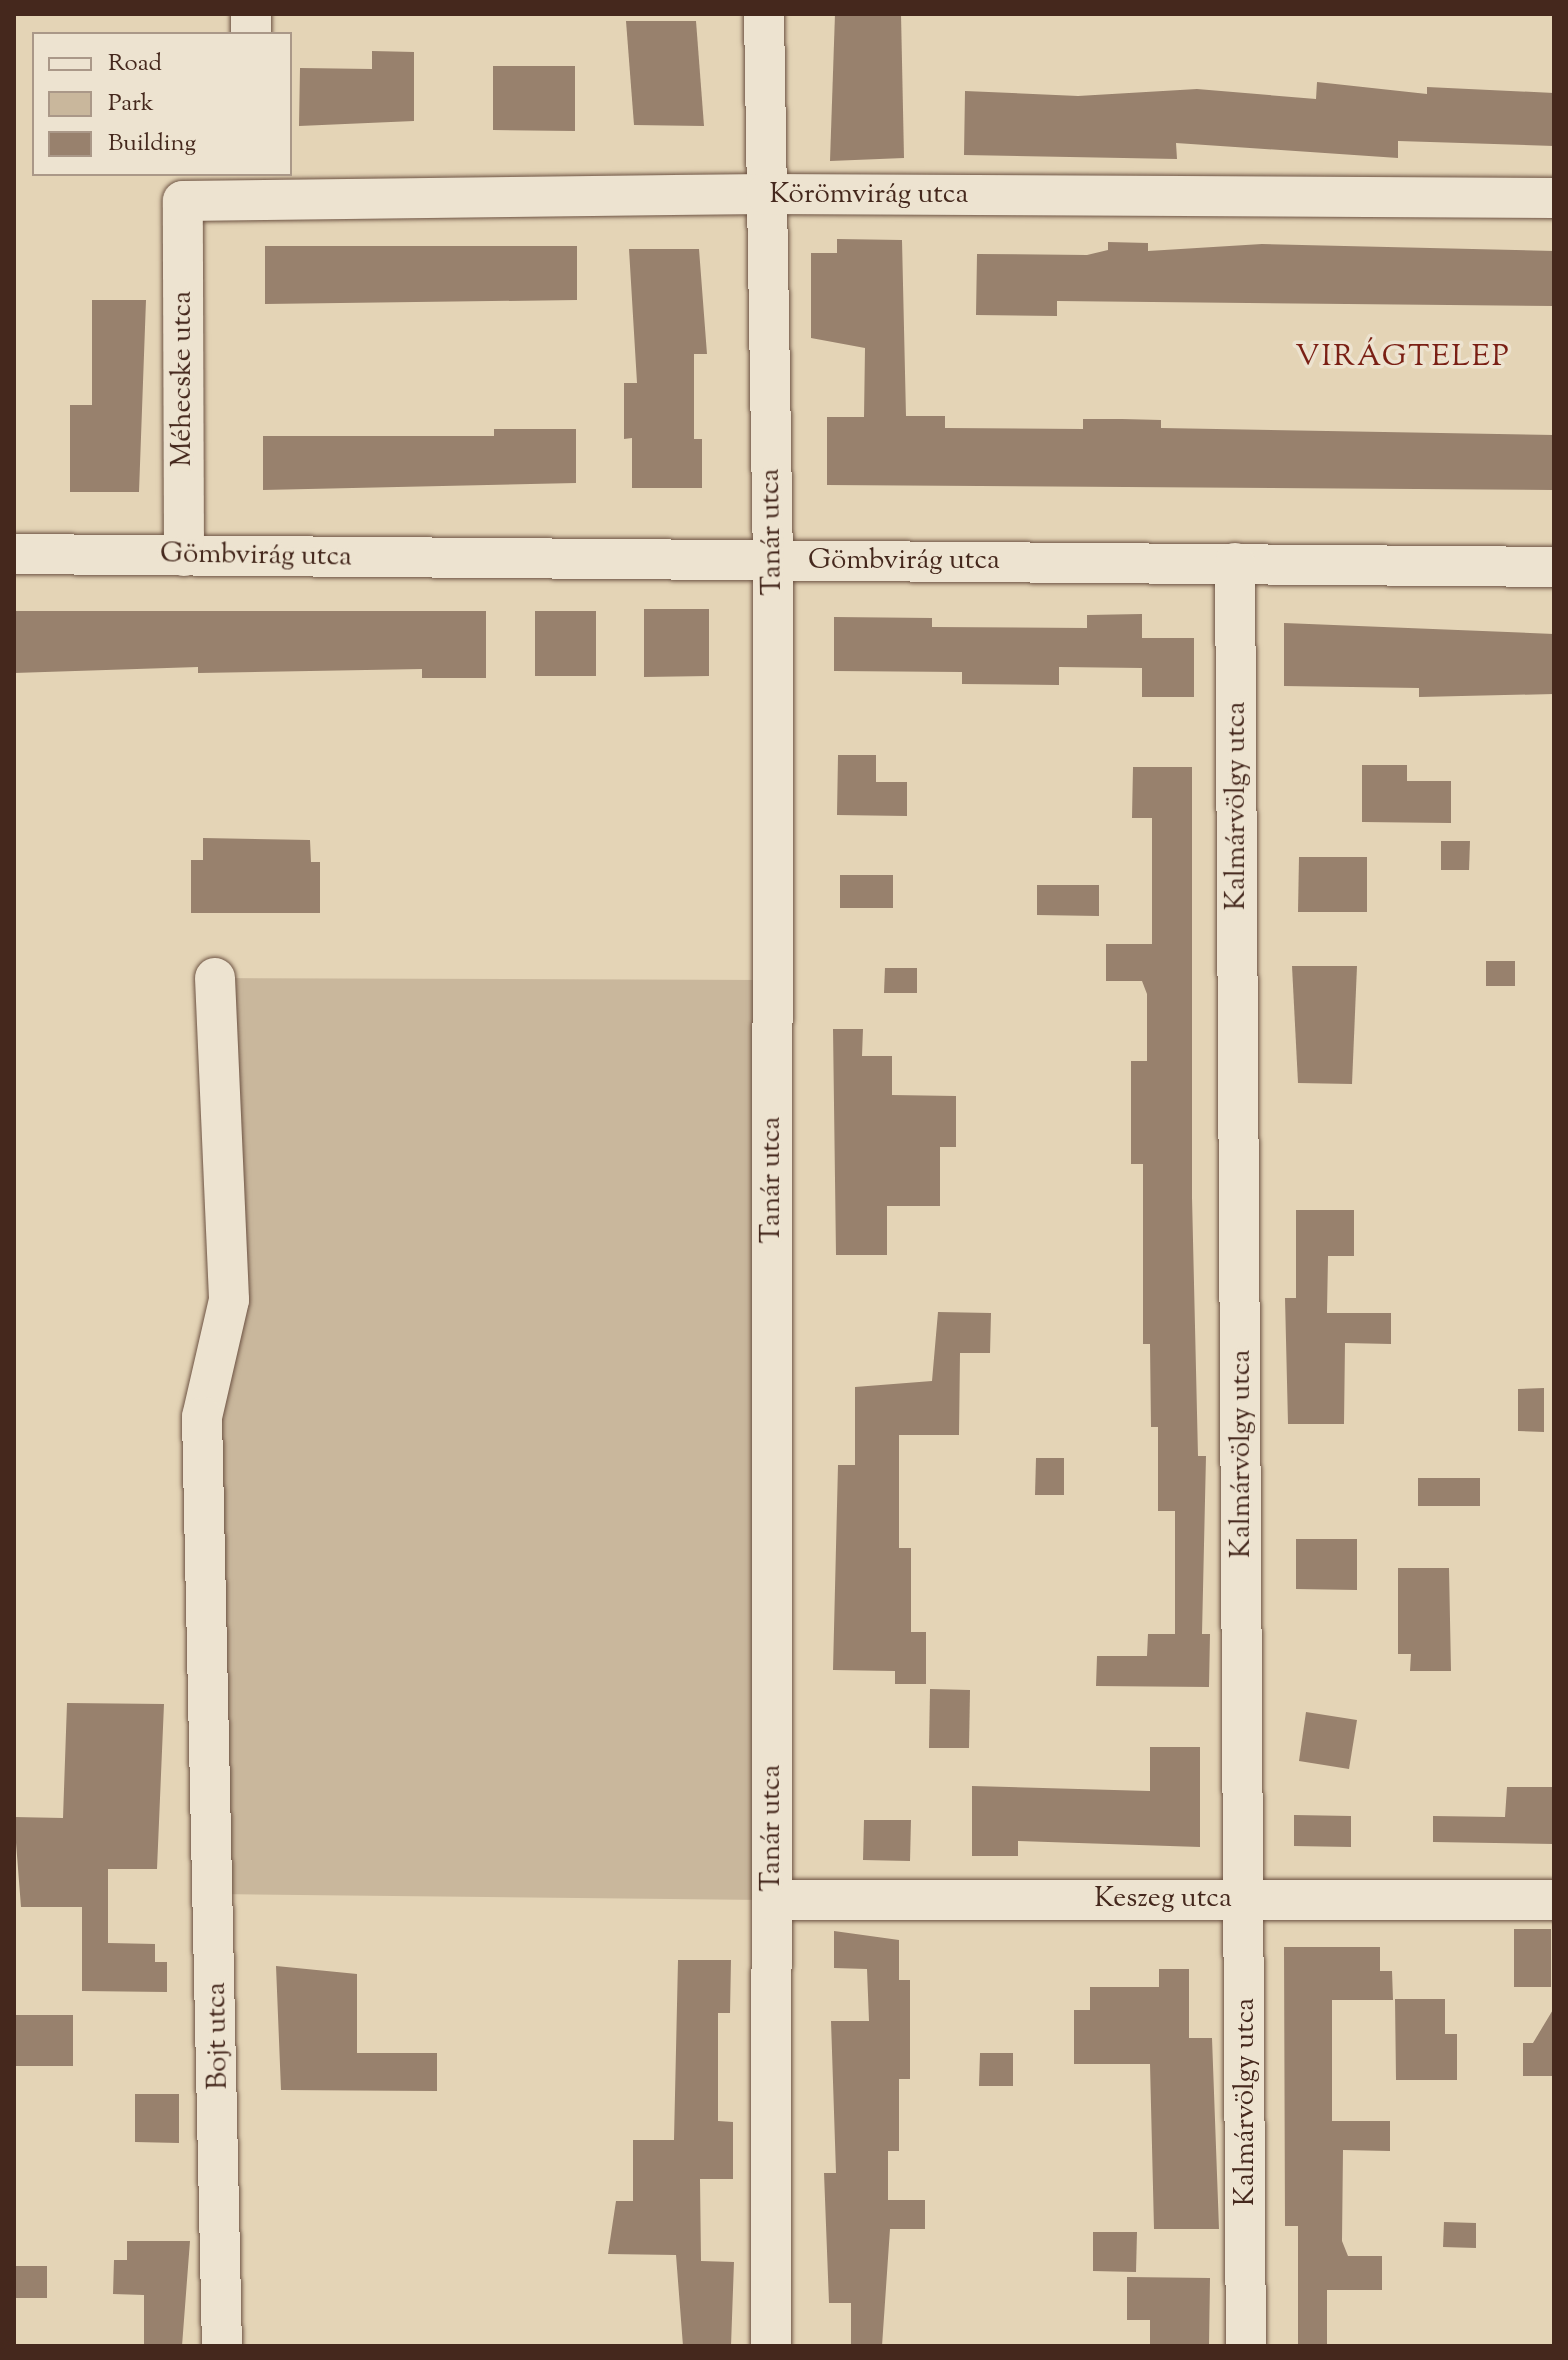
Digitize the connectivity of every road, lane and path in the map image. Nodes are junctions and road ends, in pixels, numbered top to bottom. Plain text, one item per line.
1 (764, 14) edge
2 (252, 186) edge
3 (766, 194) junction
4 (1554, 198) edge
5 (183, 201) joint
6 (14, 554) edge
7 (184, 556) junction
8 (773, 561) junction
9 (1235, 563) junction
10 (1554, 567) edge
11 (215, 978) dead end
12 (1246, 1899) junction
13 (772, 1900) junction
14 (1554, 1900) edge
15 (222, 2346) edge
16 (771, 2346) edge
17 (1246, 2346) edge

1 - 3 street, Tanár utca
2 - 3 street, Körömvirág utca
2 - 5 street, Körömvirág utca
3 - 4 street, Körömvirág utca
3 - 8 street, Tanár utca
5 - 7 street, Méhecske utca
6 - 7 street, Gömbvirág utca
7 - 8 street, Gömbvirág utca
8 - 9 street, Gömbvirág utca
8 - 13 street, Tanár utca
9 - 10 street, Gömbvirág utca
9 - 12 street, Kalmárvölgy utca
11 - 15 street, Bojt utca
12 - 13 street, Keszeg utca
12 - 14 street, Keszeg utca
12 - 17 street, Kalmárvölgy utca
13 - 16 street, Tanár utca

